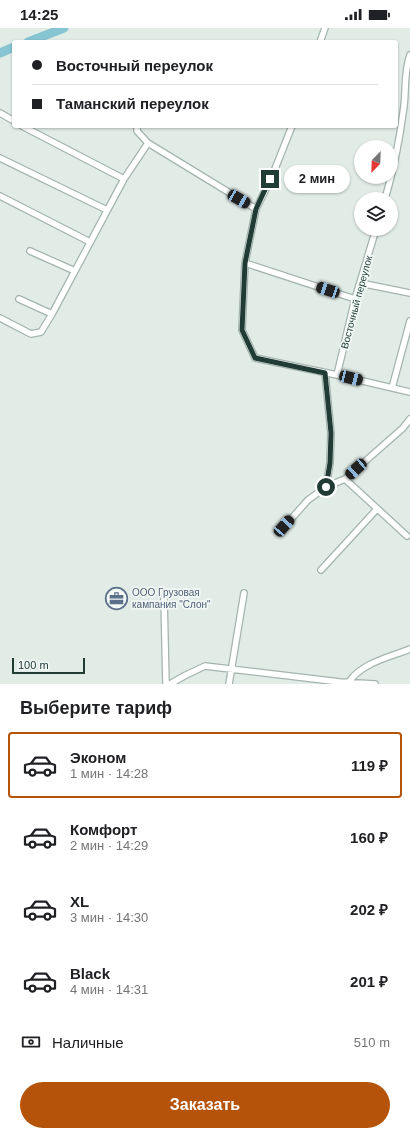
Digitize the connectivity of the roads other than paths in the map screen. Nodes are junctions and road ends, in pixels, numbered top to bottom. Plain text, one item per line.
1 (326, 28) edge
2 (321, 40) edge
3 (410, 55) edge
4 (0, 112) edge
5 (12, 120) edge
6 (26, 128) edge
7 (137, 128) edge
8 (291, 128) edge
9 (148, 143) junction
10 (0, 158) edge
11 (124, 179) junction
12 (387, 192) edge
13 (0, 196) edge
14 (256, 209) junction
15 (107, 210) junction
16 (374, 236) edge
17 (90, 242) junction
18 (30, 251) dead end
19 (245, 263) junction
20 (75, 272) junction
21 (360, 283) junction
22 (410, 293) edge
23 (19, 299) dead end
24 (356, 299) junction
25 (52, 314) junction
26 (0, 318) edge
27 (410, 321) edge
28 (325, 373) junction
29 (337, 375) junction
30 (392, 388) junction
31 (410, 392) edge
32 (410, 420) edge
33 (345, 479) junction
34 (326, 487) junction
35 (377, 509) junction
36 (284, 526) dead end
37 (407, 536) dead end
38 (322, 570) dead end
39 (244, 593) dead end
40 (164, 598) dead end
41 (410, 649) edge
42 (232, 669) junction
43 (345, 683) edge
44 (166, 684) edge
45 (170, 684) edge
46 (229, 684) edge
47 (375, 684) edge

1 - 2 street
3 - 12 street
4 - 5 street
6 - 11 street
7 - 9 street
8 - 14 street
9 - 11 street
9 - 14 street
10 - 15 street
11 - 15 street
13 - 17 street
14 - 19 street
15 - 17 street
16 - 21 street, Восточный переулок
17 - 20 street
18 - 20 street
19 - 24 street
19 - 28 street
20 - 25 street
21 - 22 street
21 - 24 street, Восточный переулок
23 - 25 street
24 - 29 street, Восточный переулок
25 - 26 street
27 - 30 street
28 - 29 street
28 - 34 street
29 - 30 street
30 - 31 street
32 - 33 street
33 - 34 street
33 - 35 street
34 - 36 street
35 - 37 street
35 - 38 street
39 - 42 street
40 - 44 street
41 - 43 street
42 - 43 street
42 - 45 street
42 - 46 street
43 - 47 street

